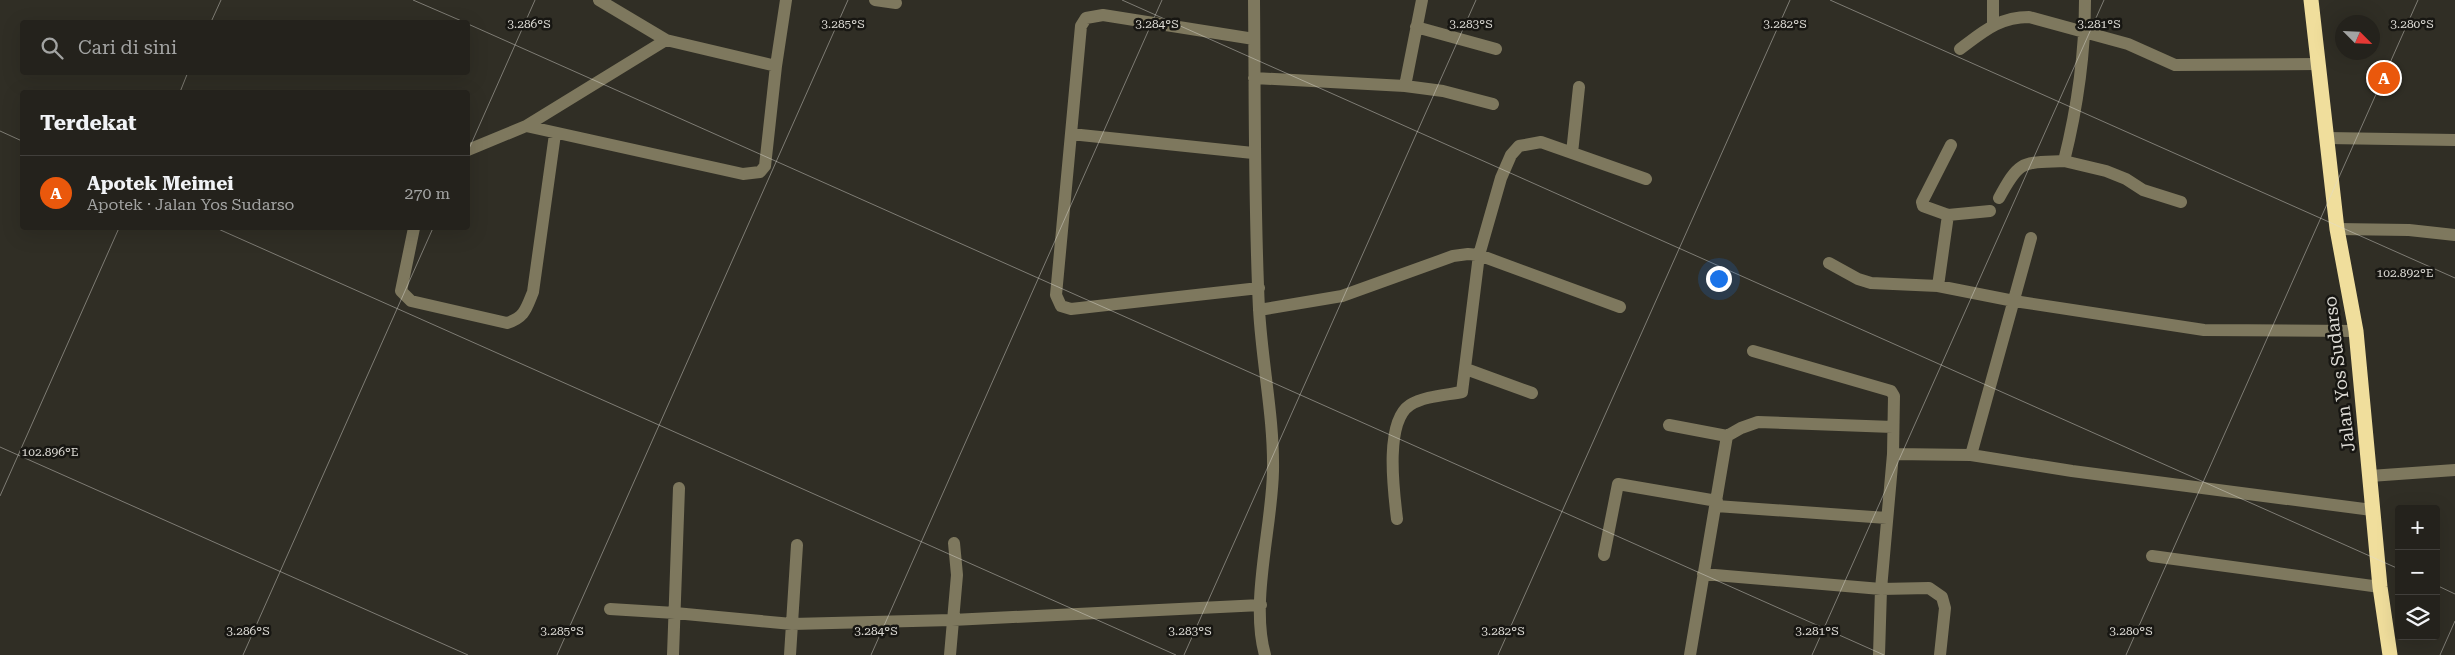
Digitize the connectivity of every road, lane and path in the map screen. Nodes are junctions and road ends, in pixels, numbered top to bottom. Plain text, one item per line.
1 (599, 0) edge
2 (786, 0) edge
3 (875, 0) edge
4 (1254, 0) edge
5 (1422, 0) edge
6 (1993, 0) edge
7 (2086, 0) edge
8 (2311, 0) edge
9 (896, 4) dead end
10 (1993, 26) junction
11 (1416, 28) junction
12 (2086, 33) junction
13 (1254, 39) junction
14 (666, 40) junction
15 (1496, 49) dead end
16 (1960, 49) dead end
17 (2318, 64) junction
18 (776, 66) junction
19 (1254, 78) junction
20 (1405, 86) junction
21 (1579, 87) dead end
22 (1493, 104) dead end
23 (526, 126) junction
24 (555, 134) junction
25 (1071, 134) junction
26 (2327, 138) junction
27 (2455, 140) edge
28 (1951, 145) dead end
29 (470, 149) edge
30 (1572, 153) junction
31 (1253, 154) junction
32 (2064, 161) junction
33 (1646, 179) dead end
34 (1999, 198) dead end
35 (2181, 202) dead end
36 (1990, 211) dead end
37 (1948, 215) junction
38 (2337, 229) junction
39 (414, 230) edge
40 (2455, 235) edge
41 (2031, 238) dead end
42 (1479, 255) junction
43 (1829, 262) dead end
44 (1938, 286) junction
45 (1259, 288) junction
46 (2014, 300) junction
47 (1620, 307) dead end
48 (1259, 310) junction
49 (2356, 331) junction
50 (1753, 351) dead end
51 (1466, 370) junction
52 (1532, 393) dead end
53 (1669, 425) dead end
54 (1893, 427) junction
55 (1727, 436) junction
56 (1893, 454) junction
57 (1972, 455) junction
58 (2455, 470) edge
59 (2370, 476) junction
60 (679, 488) dead end
61 (1716, 503) junction
62 (2372, 510) junction
63 (1887, 518) junction
64 (1397, 520) dead end
65 (954, 543) dead end
66 (797, 545) dead end
67 (1604, 555) dead end
68 (2152, 556) dead end
69 (1703, 574) junction
70 (2380, 587) junction
71 (1881, 589) junction
72 (1261, 605) junction
73 (610, 610) dead end
74 (675, 613) junction
75 (952, 620) junction
76 (792, 624) junction
77 (673, 655) edge
78 (790, 655) edge
79 (950, 655) edge
80 (1265, 655) edge
81 (1690, 655) edge
82 (1879, 655) edge
83 (1940, 655) edge
84 (2390, 655) edge

1 - 14 street
2 - 18 street
3 - 9 street
4 - 13 street
5 - 11 street
6 - 10 street
7 - 12 street
8 - 17 highway, Jalan Yos Sudarso
10 - 12 street
10 - 16 street
11 - 15 street
11 - 20 street
12 - 17 street
12 - 32 street
13 - 19 street
13 - 25 street
14 - 18 street
14 - 23 street
17 - 26 highway, Jalan Yos Sudarso
18 - 24 street
19 - 20 street
19 - 31 street
20 - 22 street
21 - 30 street
23 - 24 street
23 - 29 street
24 - 39 street
25 - 31 street
25 - 45 street
26 - 27 street
26 - 38 highway, Jalan Yos Sudarso
28 - 37 street
30 - 33 street
30 - 42 street
31 - 45 street
32 - 34 street
32 - 35 street
36 - 37 street
37 - 44 street
38 - 40 street
38 - 49 highway, Jalan Yos Sudarso
41 - 46 street
42 - 47 street
42 - 48 street
42 - 51 street
43 - 44 street
44 - 46 street
45 - 48 street
46 - 49 street
46 - 57 street
48 - 72 street
49 - 59 highway, Jalan Yos Sudarso
50 - 54 street
51 - 52 street
51 - 64 street
53 - 55 street
54 - 55 street
54 - 56 street
55 - 61 street
56 - 57 street
56 - 63 street
57 - 62 street
58 - 59 street
59 - 62 highway, Jalan Yos Sudarso
60 - 74 street
61 - 63 street
61 - 67 street
61 - 69 street
62 - 70 highway, Jalan Yos Sudarso
63 - 71 street
65 - 75 street
66 - 76 street
68 - 70 street
69 - 71 street
69 - 81 street
70 - 84 highway, Jalan Yos Sudarso
71 - 82 street
71 - 83 street
72 - 75 street
72 - 80 street
73 - 74 street
74 - 76 street
74 - 77 street
75 - 76 street
75 - 79 street
76 - 78 street

